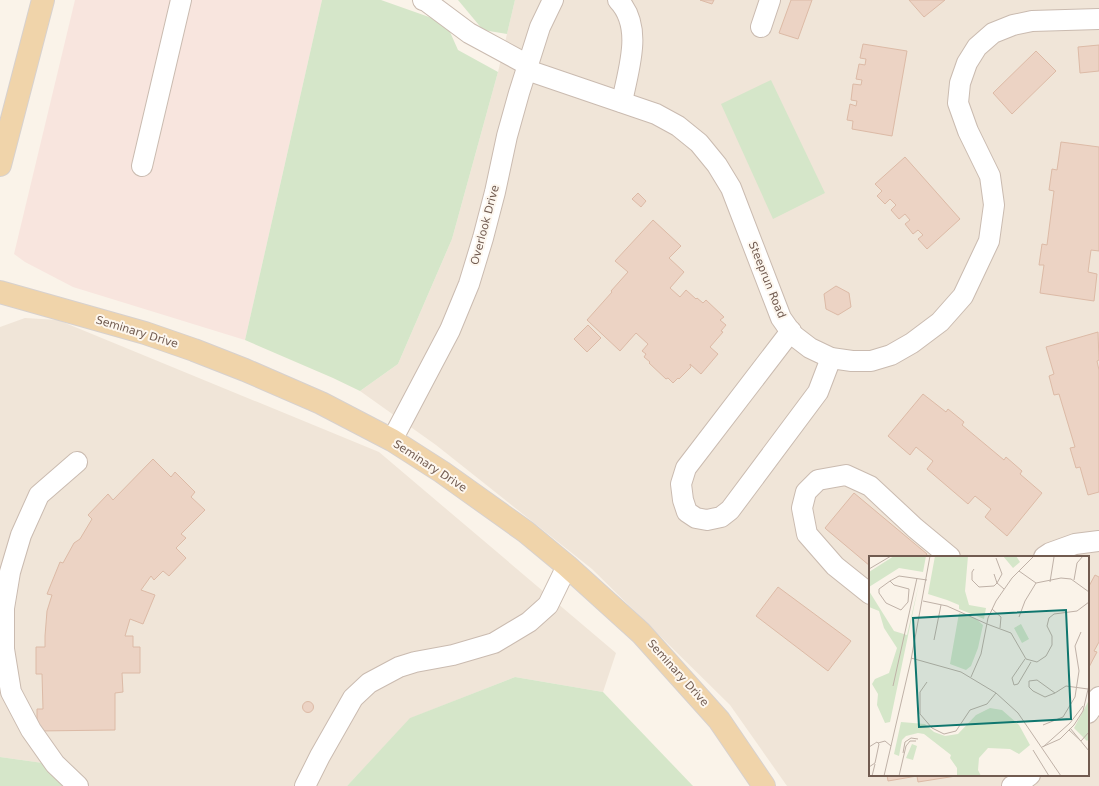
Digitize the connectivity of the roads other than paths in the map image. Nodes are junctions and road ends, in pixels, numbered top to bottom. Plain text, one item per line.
1 (43, 0) edge
2 (181, 0) edge
3 (423, 0) edge
4 (553, 0) edge
5 (618, 0) edge
6 (770, 0) edge
7 (1099, 19) edge
8 (761, 27) dead end
9 (527, 67) junction
10 (622, 102) junction
11 (0, 165) edge
12 (142, 166) dead end
13 (0, 292) edge
14 (791, 331) junction
15 (831, 358) junction
16 (392, 440) junction
17 (77, 462) dead end
18 (1099, 541) edge
19 (949, 556) edge
20 (1046, 556) edge
21 (567, 566) junction
22 (869, 593) edge
23 (1099, 697) edge
24 (1089, 712) edge
25 (1029, 776) edge
26 (78, 786) edge
27 (305, 786) edge
28 (764, 786) edge
29 (1012, 786) edge

1 - 11 main road
2 - 12 street
3 - 9 street, Steeprun Road
4 - 9 street, Overlook Drive
5 - 10 street
6 - 8 street
7 - 15 street, Steeprun Road
9 - 10 street, Steeprun Road
9 - 16 street, Overlook Drive
10 - 14 street, Steeprun Road
13 - 16 main road, Seminary Drive
14 - 15 street, Steeprun Road
14 - 15 street
16 - 21 main road, Seminary Drive
17 - 26 street
18 - 20 street
19 - 22 street
21 - 27 street
21 - 28 main road, Seminary Drive
23 - 24 street
25 - 29 street

